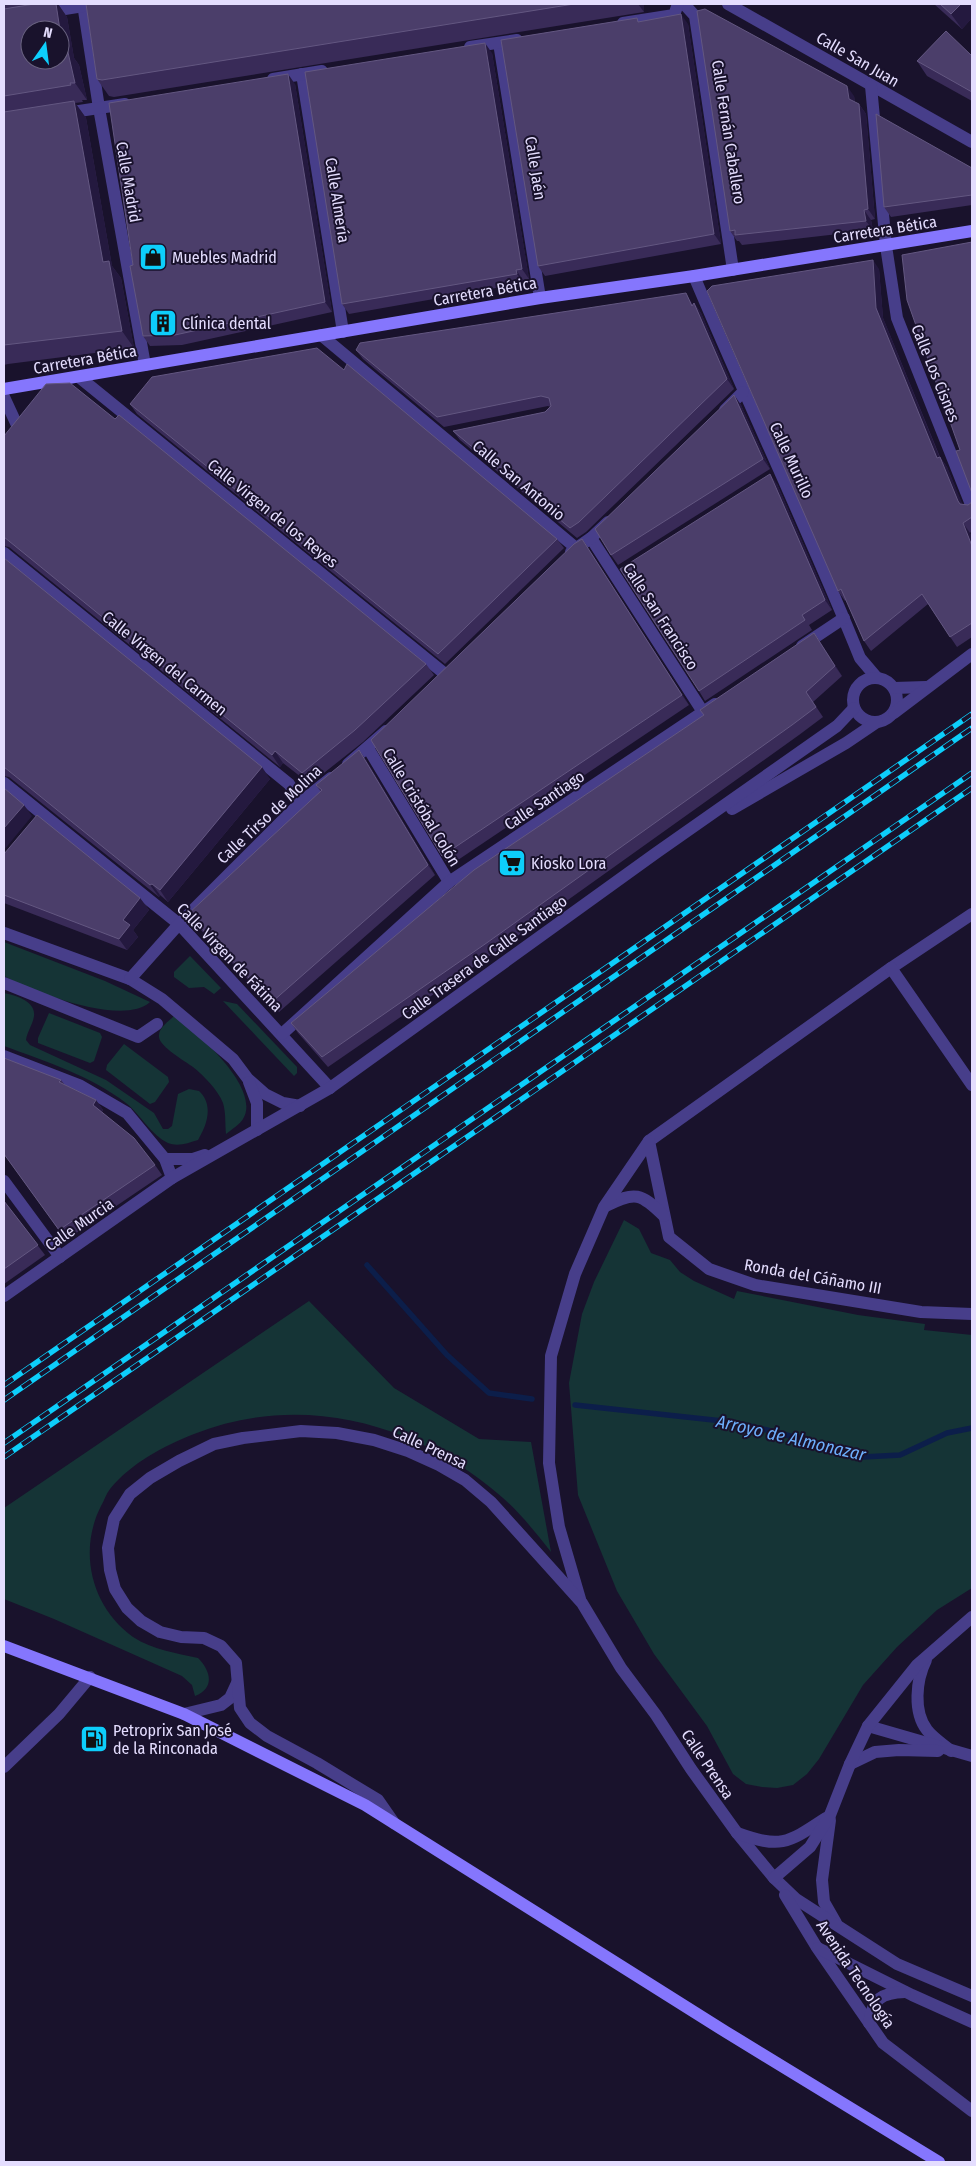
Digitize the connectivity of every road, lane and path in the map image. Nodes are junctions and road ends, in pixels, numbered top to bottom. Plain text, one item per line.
1 (87, 4) edge
2 (678, 4) edge
3 (684, 4) edge
4 (735, 5) edge
5 (30, 15) edge
6 (606, 26) edge
7 (528, 38) edge
8 (499, 43) junction
9 (460, 49) edge
10 (332, 69) edge
11 (302, 74) junction
12 (263, 80) edge
13 (871, 86) junction
14 (138, 102) edge
15 (99, 108) junction
16 (52, 116) edge
17 (972, 142) edge
18 (972, 231) edge
19 (886, 246) junction
20 (733, 270) junction
21 (694, 276) junction
22 (540, 298) junction
23 (343, 332) junction
24 (321, 335) junction
25 (145, 365) junction
26 (79, 377) junction
27 (52, 382) junction
28 (4, 390) edge
29 (743, 392) junction
30 (41, 395) edge
31 (4, 397) edge
32 (28, 409) edge
33 (715, 419) edge
34 (460, 432) edge
35 (441, 436) junction
36 (972, 507) edge
37 (619, 512) edge
38 (591, 538) junction
39 (576, 548) junction
40 (4, 553) edge
41 (562, 562) edge
42 (844, 618) junction
43 (794, 651) edge
44 (972, 654) edge
45 (860, 658) junction
46 (877, 678) junction
47 (862, 682) junction
48 (435, 685) edge
49 (926, 687) junction
50 (894, 688) junction
51 (728, 696) edge
52 (854, 708) junction
53 (703, 712) junction
54 (893, 713) junction
55 (396, 722) edge
56 (877, 722) junction
57 (368, 748) junction
58 (4, 782) edge
59 (301, 802) junction
60 (656, 852) junction
61 (449, 882) junction
62 (972, 914) edge
63 (179, 924) junction
64 (4, 933) edge
65 (891, 968) junction
66 (130, 979) junction
67 (4, 982) edge
68 (157, 1024) dead end
69 (282, 1034) junction
70 (4, 1056) edge
71 (248, 1080) junction
72 (972, 1085) edge
73 (330, 1088) junction
74 (300, 1106) junction
75 (257, 1130) junction
76 (649, 1141) junction
77 (220, 1151) junction
78 (165, 1159) junction
79 (172, 1178) junction
80 (4, 1181) edge
81 (604, 1207) junction
82 (665, 1217) junction
83 (60, 1257) junction
84 (4, 1296) edge
85 (972, 1314) edge
86 (582, 1604) junction
87 (972, 1616) edge
88 (4, 1646) edge
89 (927, 1656) junction
90 (90, 1677) junction
91 (238, 1680) junction
92 (184, 1714) junction
93 (868, 1726) junction
94 (951, 1751) junction
95 (972, 1756) edge
96 (850, 1764) junction
97 (4, 1767) edge
98 (830, 1815) junction
99 (394, 1823) junction
100 (736, 1833) junction
101 (774, 1878) junction
102 (837, 1925) junction
103 (816, 1946) junction
104 (905, 1992) junction
105 (972, 1996) edge
106 (972, 2022) edge
107 (869, 2023) junction
108 (972, 2110) edge
109 (940, 2162) edge

1 - 5 street
1 - 15 street, Calle Madrid
2 - 6 street
3 - 20 street, Calle Fernán Caballero
4 - 13 street, Calle San Juan
7 - 8 street
8 - 9 street
8 - 22 street, Calle Jaén
10 - 11 street
11 - 12 street
11 - 23 street, Calle Almería
13 - 17 street, Calle San Juan
13 - 19 street, Calle Los Cisnes
14 - 15 street
15 - 16 street
15 - 25 street, Calle Madrid
18 - 19 main road, Carretera Bética
19 - 20 main road, Carretera Bética
19 - 36 street, Calle Los Cisnes
20 - 21 main road, Carretera Bética
21 - 22 main road, Carretera Bética
21 - 29 street, Calle Murillo
22 - 23 main road, Carretera Bética
23 - 24 main road, Carretera Bética
24 - 25 main road, Carretera Bética
24 - 35 street, Calle San Antonio
25 - 26 main road, Carretera Bética
26 - 27 main road, Carretera Bética
26 - 48 street, Calle Virgen de los Reyes
27 - 28 main road, Carretera Bética
27 - 30 street
29 - 33 street
29 - 42 street, Calle Murillo
31 - 32 street
34 - 35 street, Calle San Antonio
35 - 39 street, Calle San Antonio
37 - 38 street
38 - 39 street
38 - 53 street, Calle San Francisco
39 - 41 street
40 - 59 street, Calle Virgen del Carmen
42 - 43 street
42 - 45 street, Calle Murillo
44 - 49 street
45 - 46 street, Calle Murillo
45 - 47 street, Calle Murillo
46 - 47 street
46 - 50 street
47 - 52 street
49 - 50 street
49 - 54 street
50 - 54 street
51 - 53 street, Calle Santiago
52 - 56 street
52 - 60 street, Calle Trasera de Calle Santiago
53 - 61 street, Calle Santiago
54 - 56 street
55 - 57 street, Calle Tirso de Molina
56 - 60 street, Calle Trasera de Calle Santiago
57 - 59 street, Calle Tirso de Molina
57 - 61 street, Calle Cristóbal Colón
58 - 63 street, Calle Virgen de Fátima
59 - 63 street, Calle Tirso de Molina
60 - 73 street, Calle Trasera de Calle Santiago
61 - 69 street, Calle Santiago
62 - 65 street
63 - 66 street, Calle Tirso de Molina
63 - 69 street, Calle Virgen de Fátima
64 - 66 street
65 - 72 street
65 - 76 street
66 - 71 street
67 - 68 street
69 - 73 street, Calle Virgen de Fátima
70 - 78 street
71 - 74 street
71 - 75 street
73 - 74 street, Calle Trasera de Calle Santiago
74 - 75 street, Calle Trasera de Calle Santiago
75 - 77 street, Calle Trasera de Calle Santiago
76 - 81 street
76 - 82 street, Ronda del Cáñamo III
77 - 78 street
77 - 79 street, Calle Murcia
78 - 79 street
79 - 83 street, Calle Murcia
80 - 83 street
81 - 82 street
81 - 86 street
82 - 85 street, Ronda del Cáñamo III
83 - 84 street, Calle Murcia
86 - 91 street, Calle Prensa
86 - 100 street, Calle Prensa
87 - 89 street
88 - 90 main road
89 - 93 street
89 - 94 street
90 - 92 main road
90 - 97 street
91 - 92 street
91 - 99 street, Calle Prensa
92 - 99 main road
93 - 94 street
93 - 96 street
94 - 95 street
94 - 96 street
96 - 98 street
98 - 100 street
98 - 101 street
98 - 102 street
99 - 109 main road
100 - 101 street, Calle Prensa
101 - 102 street
101 - 103 street, Avenida Tecnología
102 - 105 street
103 - 104 street
103 - 107 street, Avenida Tecnología
104 - 106 street
104 - 107 street
107 - 108 street, Avenida Tecnología

